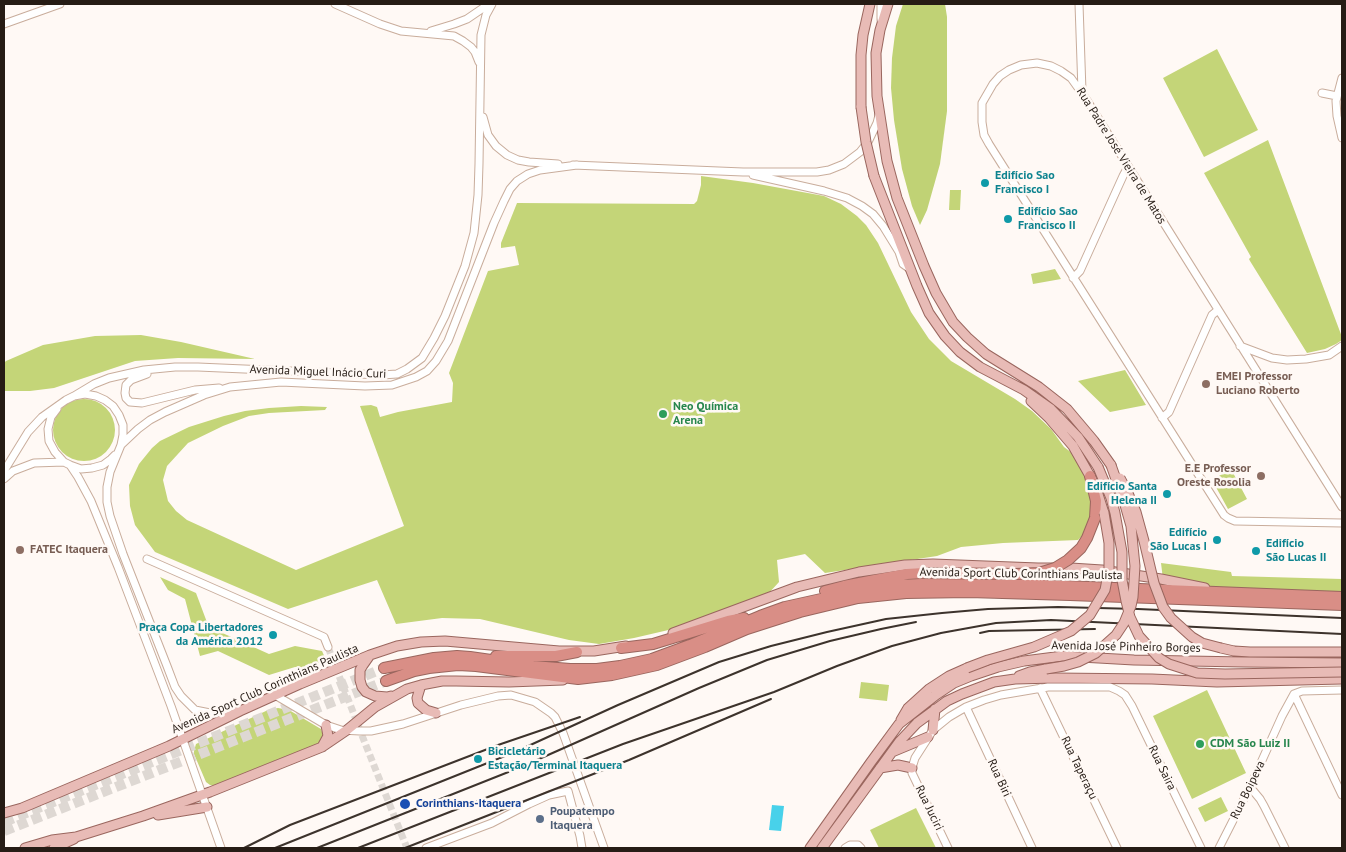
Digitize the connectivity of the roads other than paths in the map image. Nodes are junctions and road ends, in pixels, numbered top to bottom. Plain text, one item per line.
1 (60, 4) edge
2 (335, 4) edge
3 (491, 4) edge
4 (870, 4) edge
5 (881, 4) edge
6 (888, 4) edge
7 (1079, 4) edge
8 (4, 24) edge
9 (880, 30) junction
10 (419, 33) junction
11 (481, 67) junction
12 (1342, 78) edge
13 (1082, 92) junction
14 (1322, 93) dead end
15 (1337, 96) junction
16 (481, 106) junction
17 (879, 112) junction
18 (1342, 138) edge
19 (577, 165) junction
20 (1128, 167) junction
21 (743, 172) junction
22 (894, 238) junction
23 (1073, 278) junction
24 (1218, 310) junction
25 (1240, 346) junction
26 (1342, 346) edge
27 (1342, 353) edge
28 (1329, 355) junction
29 (174, 367) junction
30 (1010, 382) junction
31 (230, 387) junction
32 (74, 396) junction
33 (58, 406) junction
34 (1162, 418) junction
35 (119, 449) junction
36 (67, 463) junction
37 (1111, 466) junction
38 (4, 470) edge
39 (1090, 476) joint
40 (4, 479) edge
41 (1342, 507) edge
42 (1100, 515) junction
43 (1342, 523) edge
44 (147, 559) dead end
45 (1222, 592) junction
46 (1342, 597) edge
47 (1342, 606) edge
48 (784, 608) junction
49 (760, 616) junction
50 (328, 648) tunnel mouth
51 (620, 648) junction
52 (577, 652) junction
53 (1342, 652) edge
54 (370, 655) junction
55 (470, 657) junction
56 (1342, 663) edge
57 (384, 668) tunnel mouth
58 (1342, 672) edge
59 (578, 679) junction
60 (1015, 679) junction
61 (1342, 679) edge
62 (386, 681) tunnel mouth
63 (421, 685) junction
64 (1040, 688) junction
65 (1342, 690) edge
66 (1294, 694) junction
67 (275, 696) junction
68 (394, 696) junction
69 (966, 707) junction
70 (935, 709) junction
71 (240, 711) junction
72 (436, 712) junction
73 (899, 724) junction
74 (326, 725) junction
75 (347, 730) junction
76 (930, 734) junction
77 (182, 740) junction
78 (322, 747) junction
79 (892, 752) junction
80 (880, 768) junction
81 (912, 768) junction
82 (1250, 787) junction
83 (202, 794) junction
84 (1342, 795) edge
85 (207, 807) junction
86 (4, 814) edge
87 (143, 816) junction
88 (76, 837) junction
89 (848, 847) edge
90 (25, 848) edge
91 (54, 848) edge
92 (221, 848) edge
93 (426, 848) edge
94 (582, 848) edge
95 (604, 848) edge
96 (810, 848) edge
97 (822, 848) edge
98 (861, 848) edge
99 (948, 848) edge
100 (1032, 848) edge
101 (1117, 848) edge
102 (1201, 848) edge
103 (1219, 848) edge
104 (1285, 848) edge

1 - 8 street
2 - 10 street, Avenida Miguel Inácio Curi
3 - 10 street, Avenida Miguel Inácio Curi
3 - 11 street
4 - 22 main road, bridge
5 - 9 street
6 - 9 main road
7 - 13 street
9 - 17 main road
10 - 11 street, Avenida Miguel Inácio Curi
11 - 16 street, Avenida Miguel Inácio Curi
12 - 15 street
13 - 20 street, Rua Padre José Vieira de Matos
13 - 23 street, Rua Padre José Vieira de Matos
14 - 15 street
15 - 18 street
16 - 19 street
16 - 29 street, Avenida Miguel Inácio Curi
17 - 21 street
17 - 37 main road
19 - 21 street
19 - 31 street, Avenida Miguel Inácio Curi
20 - 23 street
20 - 24 street, Rua Padre José Vieira de Matos
21 - 22 street
22 - 30 main road
23 - 34 street, Rua Padre José Vieira de Matos
24 - 25 street, Rua Padre José Vieira de Matos
24 - 34 street
25 - 28 street
25 - 41 street, Rua Padre José Vieira de Matos
26 - 28 street
27 - 28 street
29 - 31 street
29 - 32 street, Avenida Miguel Inácio Curi
30 - 39 main road
30 - 58 main road, bridge
31 - 35 street, Avenida Miguel Inácio Curi
32 - 33 street, Avenida Miguel Inácio Curi
32 - 35 street
33 - 36 street
33 - 38 street, Avenida Miguel Inácio Curi
34 - 43 street, Rua Padre José Vieira de Matos
35 - 36 street
35 - 71 street
36 - 40 street
36 - 77 street
37 - 53 main road, bridge
37 - 60 main road, bridge
39 - 42 highway
42 - 48 highway, bridge
42 - 73 main road, bridge
44 - 50 street
45 - 46 highway, Avenida Sport Club Corinthians Paulista
45 - 48 highway, Avenida Sport Club Corinthians Paulista
45 - 51 main road, Avenida Sport Club Corinthians Paulista
47 - 59 highway, Avenida Sport Club Corinthians Paulista
48 - 49 highway, Avenida Sport Club Corinthians Paulista
49 - 51 highway
49 - 55 highway, Avenida Sport Club Corinthians Paulista
51 - 52 main road, Avenida Sport Club Corinthians Paulista
52 - 54 main road, Avenida Sport Club Corinthians Paulista
52 - 55 highway
54 - 67 main road, Avenida Sport Club Corinthians Paulista
54 - 68 main road
55 - 57 highway, Avenida Sport Club Corinthians Paulista
56 - 73 main road, Avenida José Pinheiro Borges
59 - 62 highway, Avenida Sport Club Corinthians Paulista
59 - 63 main road, Avenida Sport Club Corinthians Paulista
60 - 61 main road
60 - 70 main road
63 - 68 main road, Avenida Sport Club Corinthians Paulista
63 - 72 main road
64 - 69 street
64 - 101 street, Rua Taperaçu
64 - 102 street, Rua Saira
65 - 66 street
66 - 82 street, Rua Boipeva
66 - 84 street
67 - 71 main road, Avenida Sport Club Corinthians Paulista
67 - 74 street
68 - 75 main road, Avenida Sport Club Corinthians Paulista
69 - 76 street
69 - 100 street, Rua Biri
70 - 76 main road
70 - 79 main road
71 - 77 main road, Avenida Sport Club Corinthians Paulista
72 - 75 street
72 - 95 street
73 - 96 main road, Avenida José Pinheiro Borges
74 - 75 street
74 - 78 main road
75 - 78 main road, Avenida Sport Club Corinthians Paulista
76 - 79 main road
76 - 81 street
77 - 83 street
77 - 86 main road, Avenida Sport Club Corinthians Paulista
78 - 83 main road, Avenida Sport Club Corinthians Paulista
79 - 80 main road
80 - 81 main road
80 - 97 main road
81 - 99 street, Rua Juciri
82 - 103 street, Rua Boipeva
82 - 104 street
83 - 85 street
83 - 87 main road, Avenida Sport Club Corinthians Paulista
85 - 87 main road
85 - 92 street
87 - 88 main road, Avenida Sport Club Corinthians Paulista
88 - 90 main road, Avenida Sport Club Corinthians Paulista
88 - 91 main road, Avenida Sport Club Corinthians Paulista
89 - 98 street
93 - 94 street

